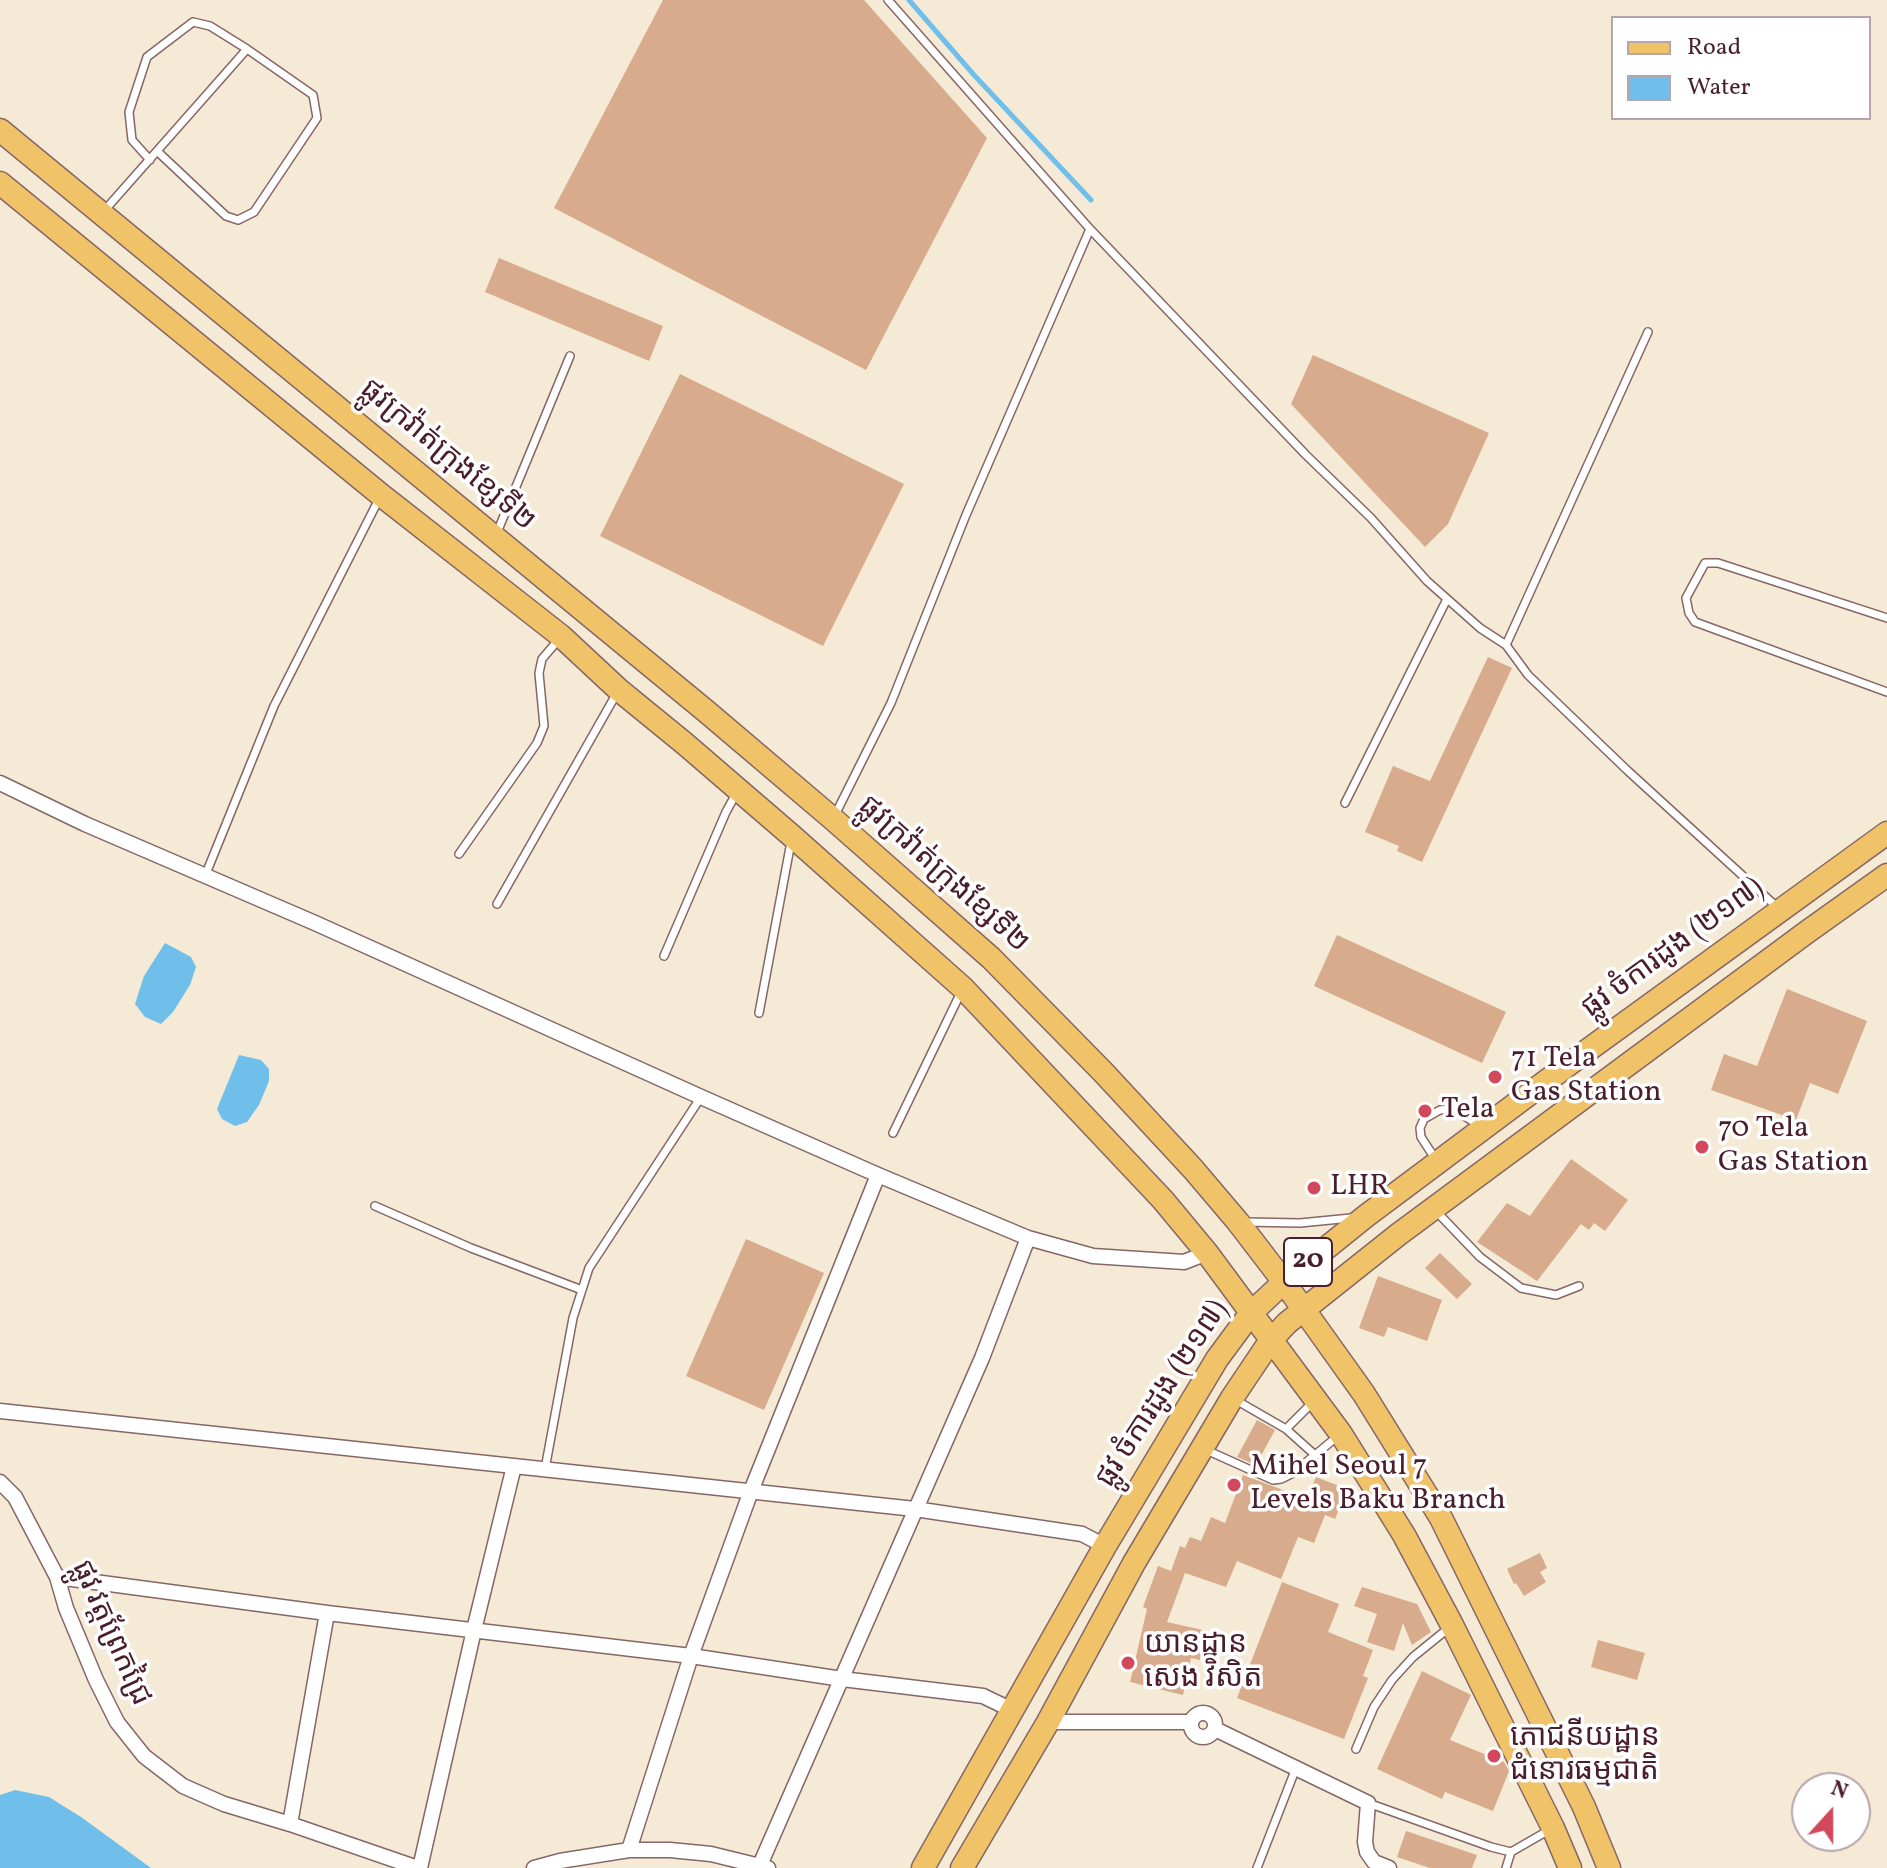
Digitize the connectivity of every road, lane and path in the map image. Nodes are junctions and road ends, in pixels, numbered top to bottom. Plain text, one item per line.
1 (888, 0) edge
2 (247, 49) junction
3 (0, 130) edge
4 (157, 151) junction
5 (150, 160) junction
6 (0, 183) edge
7 (102, 213) junction
8 (1090, 229) junction
9 (1648, 332) dead end
10 (570, 356) dead end
11 (381, 495) junction
12 (495, 537) junction
13 (1447, 599) junction
14 (1887, 618) edge
15 (561, 636) junction
16 (1506, 645) junction
17 (619, 690) junction
18 (1887, 692) edge
19 (707, 712) junction
20 (684, 743) junction
21 (0, 783) edge
22 (739, 790) junction
23 (1345, 803) dead end
24 (833, 819) junction
25 (792, 836) junction
26 (1885, 838) edge
27 (459, 854) dead end
28 (1887, 875) edge
29 (205, 876) junction
30 (497, 904) dead end
31 (1779, 910) junction
32 (664, 956) dead end
33 (963, 988) junction
34 (759, 1013) dead end
35 (701, 1097) junction
36 (1484, 1128) junction
37 (893, 1133) dead end
38 (1438, 1163) junction
39 (878, 1175) junction
40 (375, 1206) dead end
41 (1434, 1208) junction
42 (1366, 1216) junction
43 (1238, 1222) junction
44 (1028, 1238) junction
45 (1207, 1253) junction
46 (1284, 1282) junction
47 (1579, 1286) dead end
48 (582, 1290) junction
49 (1303, 1310) junction
50 (1251, 1313) junction
51 (1271, 1340) junction
52 (1232, 1398) junction
53 (1316, 1400) junction
54 (0, 1411) edge
55 (1286, 1429) junction
56 (1341, 1434) junction
57 (1202, 1448) junction
58 (1315, 1455) junction
59 (514, 1466) junction
60 (545, 1469) junction
61 (0, 1482) edge
62 (751, 1491) junction
63 (915, 1509) junction
64 (1105, 1546) junction
65 (57, 1577) junction
66 (327, 1613) junction
67 (1452, 1625) junction
68 (474, 1630) junction
69 (691, 1656) junction
70 (842, 1679) junction
71 (1012, 1710) junction
72 (1048, 1722) junction
73 (1356, 1749) dead end
74 (1296, 1768) junction
75 (1368, 1803) junction
76 (290, 1824) junction
77 (1553, 1828) junction
78 (629, 1850) junction
79 (1511, 1852) junction
80 (764, 1866) edge
81 (419, 1868) edge
82 (534, 1868) edge
83 (923, 1868) edge
84 (962, 1868) edge
85 (1257, 1868) edge
86 (1389, 1868) edge
87 (1506, 1868) edge
88 (1570, 1868) edge
89 (1609, 1868) edge

1 - 8 lane
2 - 4 lane
2 - 4 lane
2 - 5 lane
3 - 7 main road, ផ្លូវក្រវ៉ាត់ក្រុងខ្សែទី២
4 - 5 lane
5 - 7 lane
6 - 11 main road
7 - 12 main road, ផ្លូវក្រវ៉ាត់ក្រុងខ្សែទី២
8 - 13 lane
8 - 24 lane
9 - 16 lane
10 - 12 lane
11 - 15 main road
11 - 29 lane
12 - 19 main road, ផ្លូវក្រវ៉ាត់ក្រុងខ្សែទី២
13 - 16 lane
13 - 23 lane
14 - 18 lane
15 - 17 main road
15 - 27 lane
16 - 31 lane
17 - 20 main road
17 - 30 lane
19 - 20 main road
19 - 24 main road, ផ្លូវក្រវ៉ាត់ក្រុងខ្សែទី២
20 - 22 main road
21 - 29 street
22 - 25 main road
22 - 32 lane
24 - 43 main road, ផ្លូវក្រវ៉ាត់ក្រុងខ្សែទី២
25 - 33 main road
25 - 34 lane
26 - 31 main road, ផ្លូវ ចំការដូង (២១៧) / 20
28 - 41 main road, ផ្លូវ ចំការដូង (២១៧) / 20
29 - 35 street
31 - 36 main road, ផ្លូវ ចំការដូង (២១៧) / 20
33 - 37 lane
33 - 45 main road
35 - 39 street
35 - 48 lane
36 - 38 main road, ផ្លូវ ចំការដូង (២១៧) / 20
36 - 38 lane
38 - 42 main road, ផ្លូវ ចំការដូង (២១៧) / 20
39 - 44 street
39 - 62 street
40 - 48 lane
41 - 47 lane
41 - 49 main road, ផ្លូវ ចំការដូង (២១៧) / 20
42 - 43 lane
42 - 46 main road, ផ្លូវ ចំការដូង (២១៧) / 20
43 - 46 main road, ផ្លូវក្រវ៉ាត់ក្រុងខ្សែទី២
44 - 45 street
44 - 63 street
45 - 50 main road
46 - 49 main road, ផ្លូវក្រវ៉ាត់ក្រុងខ្សែទី២
46 - 50 main road, ផ្លូវ ចំការដូង (២១៧) / 20
48 - 60 lane
49 - 51 main road, ផ្លូវ ចំការដូង (២១៧) / 20
49 - 89 main road, ផ្លូវក្រវ៉ាត់ក្រុងខ្សែទី២
50 - 51 main road
50 - 64 main road, ផ្លូវ ចំការដូង (២១៧) / 20
51 - 52 main road, ផ្លូវ ចំការដូង (២១៧) / 20
51 - 53 main road
52 - 55 lane
52 - 57 main road, ផ្លូវ ចំការដូង (២១៧) / 20
53 - 55 lane
53 - 56 main road
54 - 59 street
55 - 58 lane
56 - 58 lane
56 - 67 main road
57 - 58 lane
57 - 72 main road, ផ្លូវ ចំការដូង (២១៧) / 20
59 - 60 street
59 - 68 street
60 - 62 street
61 - 65 street, ផ្លូវ វត្តព្រែកជ្រៃ
62 - 63 street
62 - 69 street
63 - 64 street
63 - 70 street
64 - 71 main road, ផ្លូវ ចំការដូង (២១៧) / 20
65 - 66 street
65 - 76 street, ផ្លូវ វត្តព្រែកជ្រៃ
66 - 68 street
66 - 76 street
67 - 73 lane
67 - 77 main road
68 - 69 street
68 - 81 street
69 - 70 street
69 - 78 street
70 - 71 street
70 - 80 street
71 - 83 main road, ផ្លូវ ចំការដូង (២១៧) / 20
72 - 74 street
72 - 84 main road, ផ្លូវ ចំការដូង (២១៧) / 20
74 - 75 street
74 - 85 lane
75 - 79 lane
75 - 86 street
76 - 81 street, ផ្លូវ វត្តព្រែកជ្រៃ
77 - 79 lane
77 - 88 main road
78 - 80 street
78 - 82 street
79 - 87 lane

